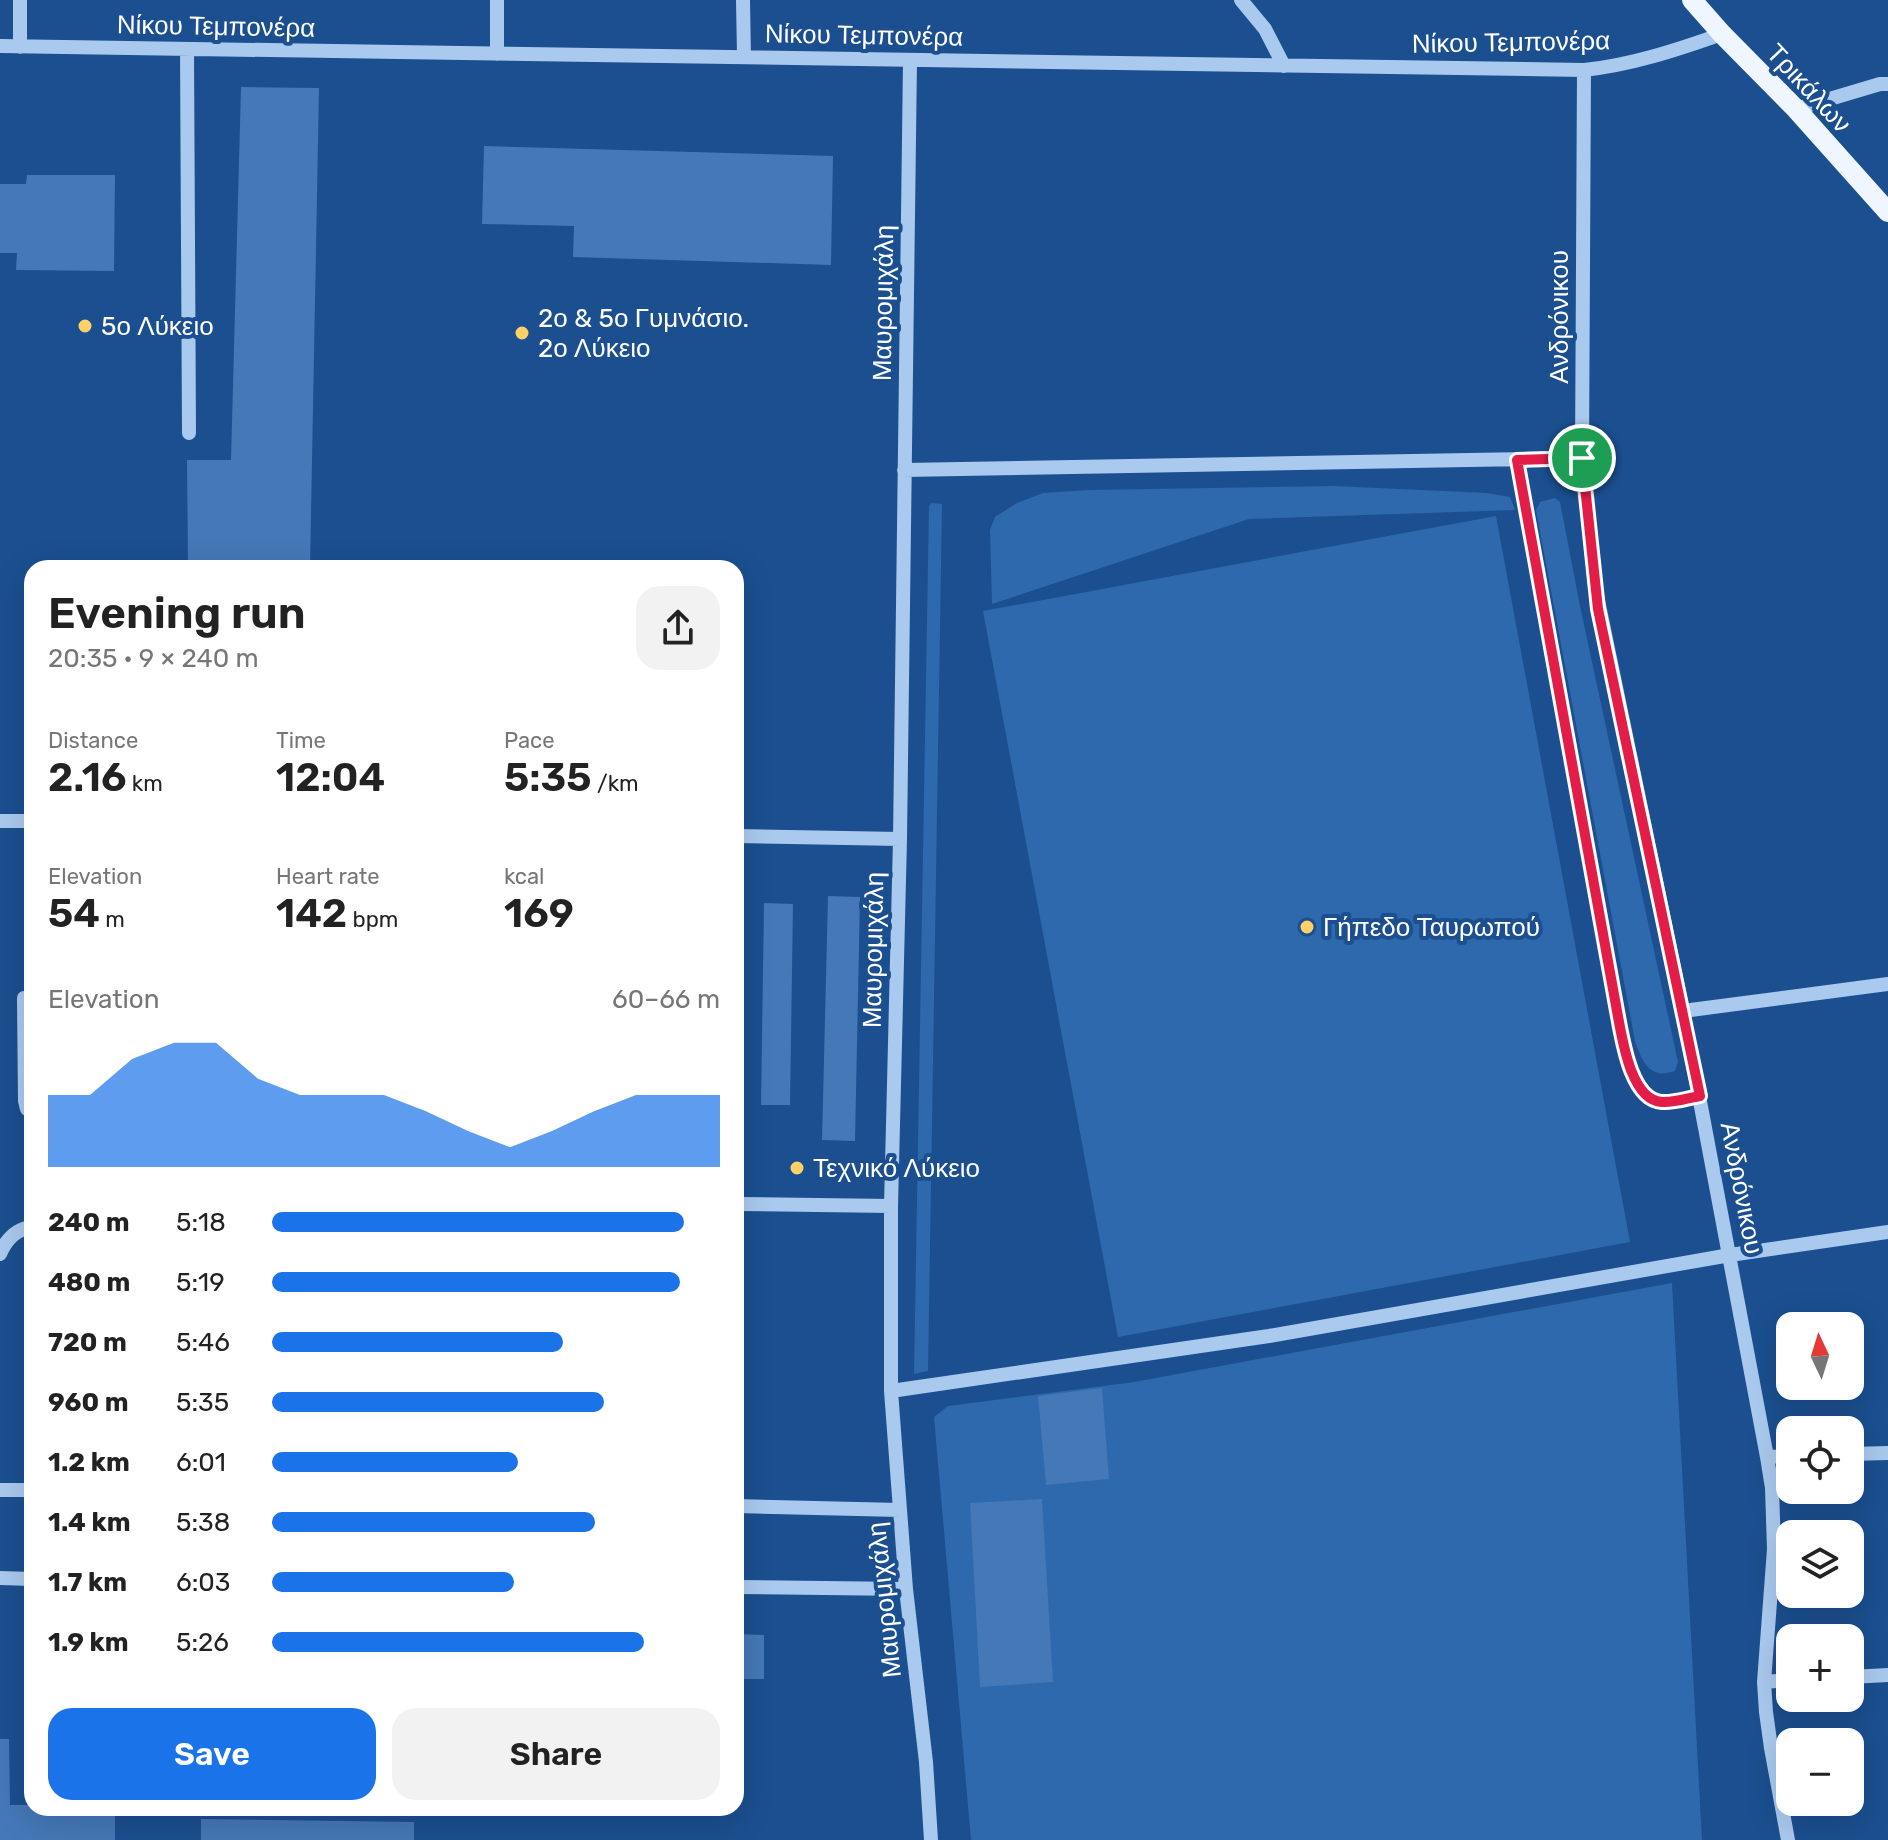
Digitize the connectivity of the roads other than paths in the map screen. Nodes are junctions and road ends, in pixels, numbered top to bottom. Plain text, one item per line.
1 (20, 0) edge
2 (497, 0) edge
3 (743, 0) edge
4 (1241, 0) edge
5 (1692, 0) edge
6 (1722, 34) junction
7 (0, 46) edge
8 (20, 47) junction
9 (187, 49) junction
10 (497, 54) junction
11 (744, 57) junction
12 (910, 60) junction
13 (1284, 66) junction
14 (1584, 70) junction
15 (1888, 84) edge
16 (1796, 109) junction
17 (1888, 212) edge
18 (189, 433) dead end
19 (1582, 458) junction
20 (1517, 460) junction
21 (904, 470) junction
22 (0, 821) edge
23 (24, 821) edge
24 (744, 836) edge
25 (900, 839) junction
26 (1888, 984) edge
27 (1683, 1011) junction
28 (1700, 1096) junction
29 (744, 1204) edge
30 (891, 1206) junction
31 (24, 1228) edge
32 (1888, 1232) edge
33 (0, 1254) edge
34 (1730, 1255) junction
35 (891, 1391) junction
36 (1888, 1453) edge
37 (1864, 1454) edge
38 (1767, 1457) junction
39 (1776, 1457) edge
40 (0, 1490) edge
41 (24, 1490) edge
42 (744, 1506) edge
43 (900, 1510) junction
44 (0, 1578) edge
45 (24, 1579) edge
46 (744, 1587) edge
47 (906, 1589) junction
48 (1888, 1675) edge
49 (1864, 1676) edge
50 (1776, 1681) edge
51 (1764, 1682) junction
52 (931, 1840) edge
53 (1788, 1840) edge

1 - 8 street
2 - 10 street
3 - 11 street
4 - 13 street
5 - 6 main road, Τρικάλων
6 - 14 street, Νίκου Τεμπονέρα
6 - 16 main road, Τρικάλων
7 - 8 street, Νίκου Τεμπονέρα
8 - 9 street, Νίκου Τεμπονέρα
9 - 10 street, Νίκου Τεμπονέρα
9 - 18 street
10 - 11 street, Νίκου Τεμπονέρα
11 - 12 street, Νίκου Τεμπονέρα
12 - 13 street, Νίκου Τεμπονέρα
12 - 21 street, Μαυρομιχάλη
13 - 14 street, Νίκου Τεμπονέρα
14 - 19 street, Ανδρόνικου
15 - 16 street
16 - 17 main road, Τρικάλων
19 - 20 street
19 - 27 street, Ανδρόνικου
20 - 21 street
20 - 28 street
21 - 25 street, Μαυρομιχάλη
22 - 23 street
24 - 25 street
25 - 30 street, Μαυρομιχάλη
26 - 27 street
27 - 28 street, Ανδρόνικου
28 - 34 street, Ανδρόνικου
29 - 30 street
30 - 35 street, Μαυρομιχάλη
31 - 33 street
32 - 34 street
34 - 35 street
34 - 38 street, Ανδρόνικου
35 - 43 street, Μαυρομιχάλη
36 - 37 street
38 - 39 street
38 - 51 street, Ανδρόνικου
40 - 41 street
42 - 43 street
43 - 47 street, Μαυρομιχάλη
44 - 45 street
46 - 47 street
47 - 52 street, Μαυρομιχάλη
48 - 49 street
50 - 51 street
51 - 53 street, Ανδρόνικου

